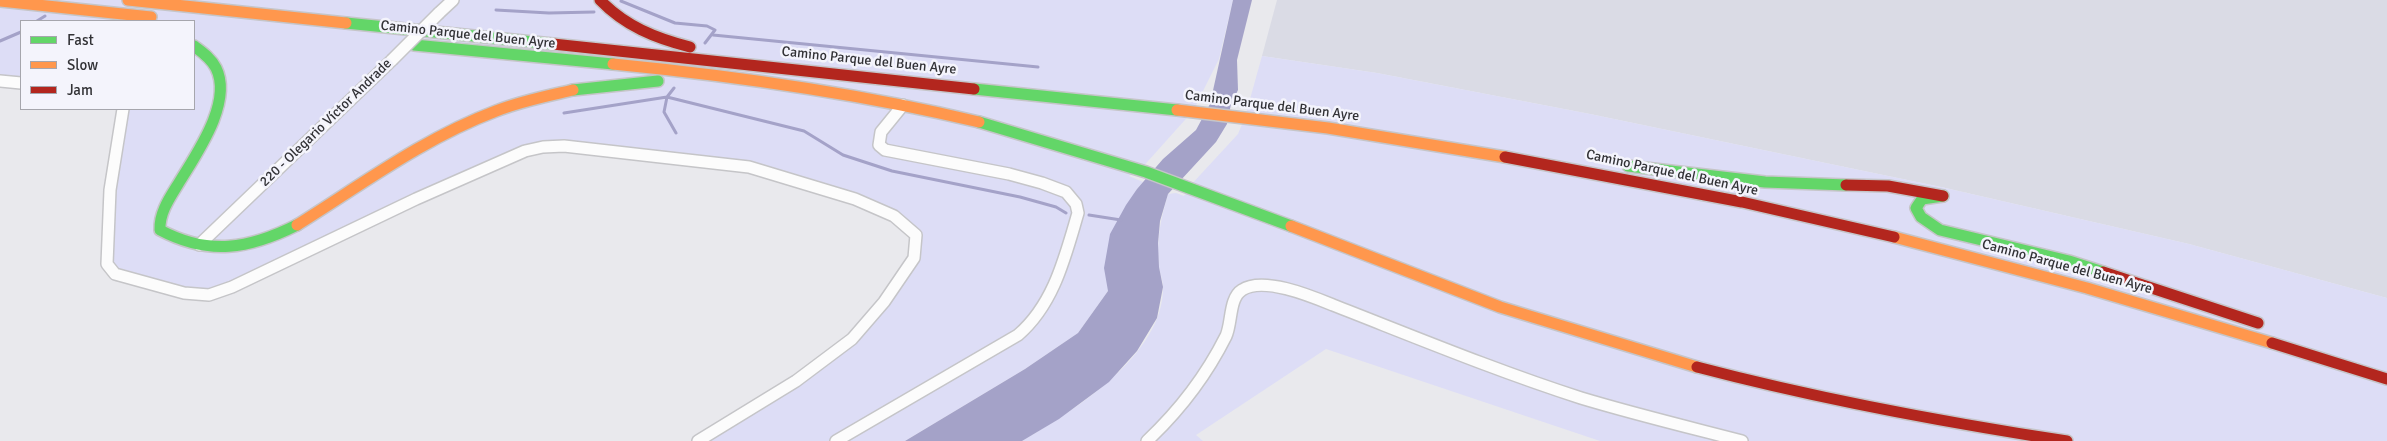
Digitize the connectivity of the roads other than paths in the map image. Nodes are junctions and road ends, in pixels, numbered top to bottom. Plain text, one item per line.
1 (128, 0) edge
2 (453, 0) edge
3 (600, 0) edge
4 (0, 1) edge
5 (35, 4) junction
6 (162, 18) dead end
7 (116, 20) edge
8 (389, 42) dead end
9 (195, 47) edge
10 (813, 70) junction
11 (0, 81) edge
12 (20, 84) edge
13 (810, 88) junction
14 (903, 106) junction
15 (123, 110) edge
16 (1394, 136) junction
17 (1553, 154) dead end
18 (1620, 164) dead end
19 (199, 245) junction
20 (2267, 326) dead end
21 (2362, 359) dead end
22 (2387, 368) edge
23 (2387, 379) edge
24 (698, 441) edge
25 (836, 441) edge
26 (1147, 441) edge
27 (1742, 441) edge
28 (2067, 441) edge

1 - 10 highway, Camino Parque del Buen Ayre
2 - 19 street, 220 - Olegario Víctor Andrade, bridge
3 - 10 highway
4 - 5 highway
5 - 6 highway
5 - 7 highway
8 - 13 highway, Camino Parque del Buen Ayre
9 - 19 highway
10 - 16 highway, Camino Parque del Buen Ayre
11 - 12 street
13 - 14 highway, Camino Parque del Buen Ayre
13 - 19 highway
14 - 25 street
14 - 28 highway, Camino Parque del Buen Ayre
15 - 24 street
16 - 17 highway
16 - 23 highway, Camino Parque del Buen Ayre
18 - 20 highway
21 - 22 highway
26 - 27 street

